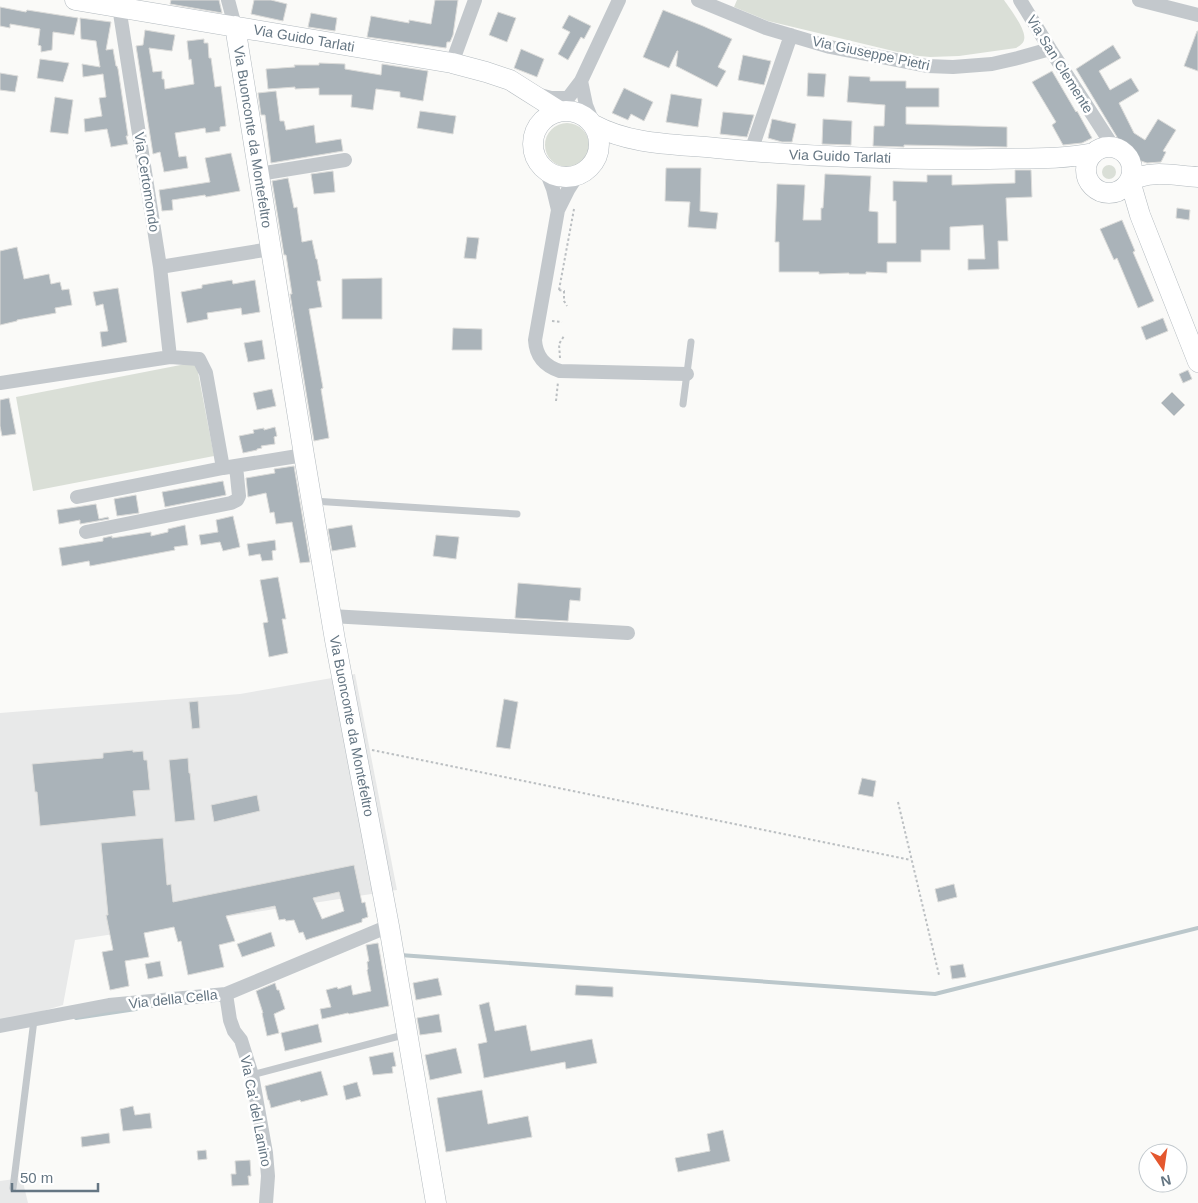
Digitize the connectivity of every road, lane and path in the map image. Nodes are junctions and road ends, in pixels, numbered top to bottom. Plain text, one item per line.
1 (75, 0) edge
2 (228, 0) edge
3 (475, 0) edge
4 (619, 0) edge
5 (698, 0) edge
6 (1020, 0) edge
7 (1140, 0) edge
8 (120, 7) junction
9 (1198, 15) edge
10 (235, 26) junction
11 (791, 35) junction
12 (1050, 49) junction
13 (452, 63) junction
14 (582, 81) junction
15 (528, 92) junction
16 (564, 104) junction
17 (538, 125) junction
18 (594, 125) junction
19 (632, 139) junction
20 (1102, 150) junction
21 (751, 152) junction
22 (598, 157) junction
23 (1048, 157) junction
24 (345, 160) dead end
25 (546, 171) junction
26 (1131, 171) junction
27 (259, 174) junction
28 (1087, 175) junction
29 (1169, 175) junction
30 (577, 176) junction
31 (1198, 177) edge
32 (1113, 193) junction
33 (575, 203) dead end
34 (558, 210) junction
35 (1140, 216) junction
36 (270, 249) junction
37 (160, 267) junction
38 (544, 288) junction
39 (559, 290) junction
40 (567, 306) dead end
41 (691, 342) dead end
42 (170, 357) junction
43 (1198, 362) edge
44 (687, 374) junction
45 (0, 382) edge
46 (683, 404) dead end
47 (304, 455) junction
48 (229, 467) junction
49 (78, 497) dead end
50 (312, 501) junction
51 (517, 514) dead end
52 (86, 532) dead end
53 (331, 616) junction
54 (628, 632) dead end
55 (356, 746) junction
56 (898, 802) dead end
57 (912, 860) junction
58 (389, 926) junction
59 (939, 975) dead end
60 (226, 994) junction
61 (34, 1020) junction
62 (0, 1026) edge
63 (407, 1034) junction
64 (252, 1075) junction
65 (13, 1188) dead end
66 (266, 1203) edge
67 (436, 1203) edge

1 - 8 main road, Via Guido Tarlati
2 - 10 street
3 - 13 street
4 - 14 street
5 - 11 street, Via Giuseppe Pietri
6 - 12 street, Via San Clemente
7 - 9 street
8 - 10 main road, Via Guido Tarlati
8 - 37 street, Via Certomondo
10 - 13 main road, Via Guido Tarlati
10 - 27 main road, Via Buonconte da Montefeltro
11 - 12 street, Via Giuseppe Pietri
11 - 21 street
12 - 20 street, Via San Clemente
13 - 15 main road, Via Guido Tarlati
14 - 16 street
14 - 18 street
15 - 16 main road, Via Guido Tarlati
15 - 17 main road
16 - 17 main road
16 - 18 main road
17 - 25 main road
18 - 19 main road, Via Guido Tarlati
18 - 22 main road
19 - 21 main road, Via Guido Tarlati
19 - 22 main road
20 - 23 main road, Via Guido Tarlati
20 - 26 main road
20 - 28 main road
21 - 23 main road, Via Guido Tarlati
22 - 30 main road
23 - 28 main road, Via Guido Tarlati
24 - 27 street
25 - 30 main road
25 - 34 street
26 - 29 main road
26 - 32 main road
26 - 35 main road
27 - 36 main road, Via Buonconte da Montefeltro
28 - 32 main road
29 - 31 main road
29 - 35 main road
30 - 34 street
32 - 35 main road
33 - 39 path
34 - 38 street
35 - 43 main road
36 - 37 street
36 - 47 main road, Via Buonconte da Montefeltro
37 - 42 street, Via Certomondo
38 - 39 path
38 - 44 street
39 - 40 path
41 - 44 lane
42 - 45 street
42 - 48 street
44 - 46 lane
47 - 48 street
47 - 50 main road, Via Buonconte da Montefeltro
48 - 49 street
48 - 52 street
50 - 51 lane
50 - 53 main road, Via Buonconte da Montefeltro
53 - 54 street
53 - 55 main road, Via Buonconte da Montefeltro
55 - 57 path
55 - 58 main road, Via Buonconte da Montefeltro
56 - 57 path
57 - 59 path
58 - 60 street, Via della Cella
58 - 63 main road, Via Buonconte da Montefeltro
60 - 61 street, Via della Cella
60 - 64 street, Via Ca' del Lanino
61 - 62 street, Via della Cella
61 - 65 lane
63 - 64 lane
63 - 67 main road, Via Buonconte da Montefeltro
64 - 66 street, Via Ca' del Lanino

